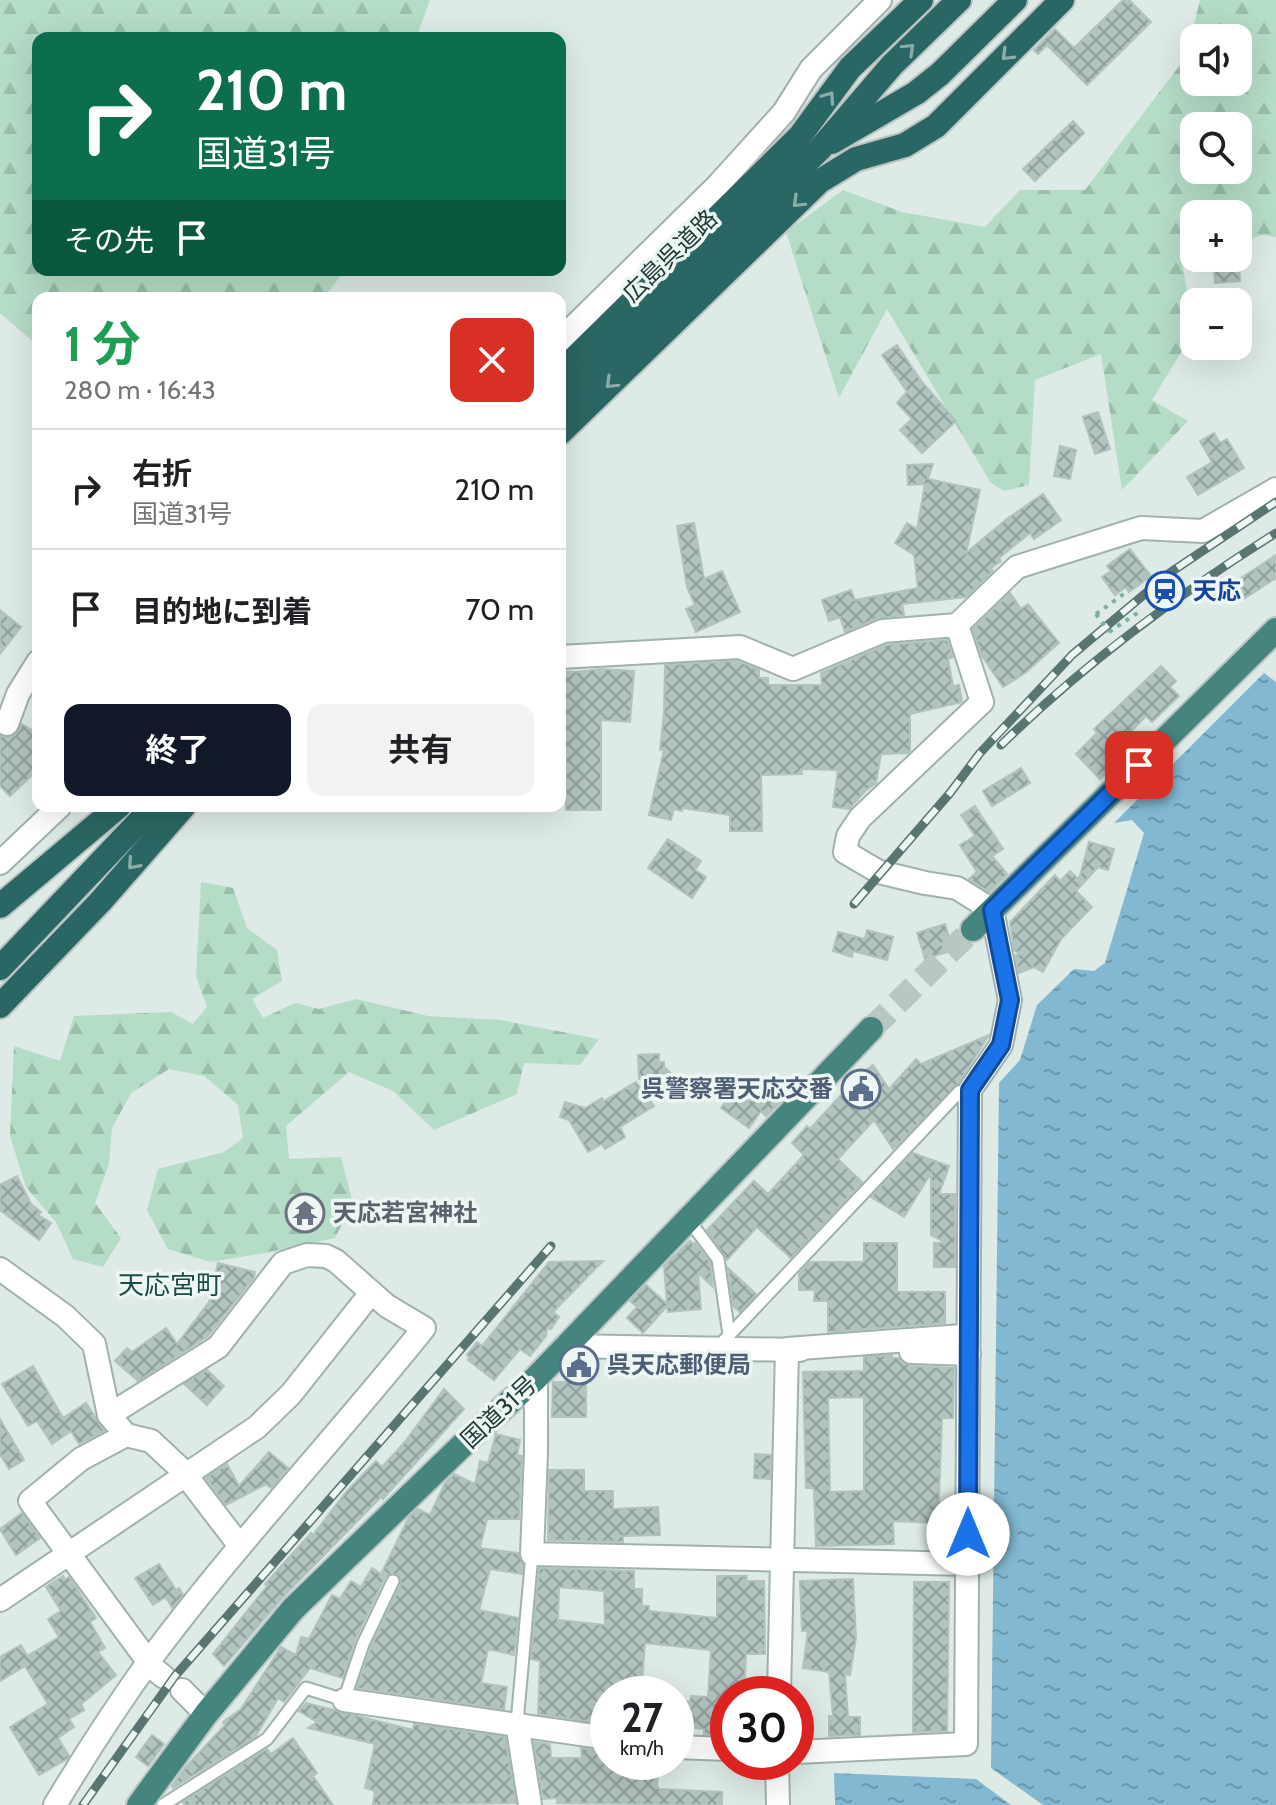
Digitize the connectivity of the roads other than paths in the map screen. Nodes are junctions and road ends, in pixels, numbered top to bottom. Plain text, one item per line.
1 (880, 0) edge
2 (921, 0) edge
3 (959, 0) edge
4 (1015, 0) edge
5 (1062, 0) edge
6 (820, 149) junction
7 (566, 334) edge
8 (566, 367) edge
9 (566, 397) edge
10 (566, 427) edge
11 (1276, 489) edge
12 (957, 625) junction
13 (1276, 630) edge
14 (566, 657) edge
15 (32, 672) edge
16 (7, 724) dead end
17 (54, 812) edge
18 (112, 812) edge
19 (148, 812) edge
20 (179, 812) edge
21 (0, 863) edge
22 (0, 906) edge
23 (992, 910) junction
24 (973, 929) tunnel mouth
25 (0, 968) edge
26 (0, 1006) edge
27 (871, 1029) tunnel mouth
28 (970, 1090) junction
29 (688, 1219) junction
30 (2, 1274) edge
31 (371, 1293) junction
32 (723, 1342) junction
33 (966, 1345) junction
34 (565, 1346) junction
35 (787, 1349) junction
36 (536, 1378) junction
37 (109, 1415) junction
38 (126, 1435) junction
39 (186, 1476) junction
40 (240, 1546) junction
41 (68, 1554) junction
42 (532, 1554) junction
43 (783, 1558) junction
44 (968, 1564) junction
45 (393, 1581) dead end
46 (0, 1600) edge
47 (165, 1676) junction
48 (780, 1676) edge
49 (344, 1700) junction
50 (206, 1714) junction
51 (517, 1723) junction
52 (590, 1735) edge
53 (814, 1751) edge
54 (777, 1780) edge
55 (55, 1805) edge
56 (139, 1805) edge
57 (163, 1805) edge
58 (530, 1805) edge
59 (778, 1805) edge

1 - 7 street
8 -> 2 highway
6 -> 3 highway, 広島呉道路
4 - 6 highway, 広島呉道路
5 -> 10 highway
6 - 9 highway, 広島呉道路
11 - 12 street
12 - 14 street
12 - 23 street
13 - 23 highway
15 - 16 street
17 - 21 street
18 - 22 highway
19 - 25 highway
20 -> 26 highway
23 - 24 highway
23 - 28 street
27 - 29 highway, 国道31号
28 - 32 lane
28 - 33 street
29 - 32 lane
29 - 34 highway, 国道31号
30 - 37 street
31 - 37 street
31 - 39 street
31 - 40 street
32 - 34 street
32 - 35 street
33 - 35 street
33 - 44 street
34 - 36 highway, 国道31号
35 - 43 street
36 - 42 street
36 - 50 highway, 国道31号
37 - 38 street
38 - 39 street
38 - 41 street
39 - 40 street
39 - 41 street
40 - 47 street
41 - 46 street
41 - 47 street
42 - 43 street
42 - 51 lane
43 - 44 street
43 - 48 street
44 - 53 street
45 - 49 lane
47 - 50 street
47 - 55 street
49 - 51 street
49 - 57 lane
50 - 56 highway, 国道31号
51 - 52 street
51 - 58 street
54 - 59 street

